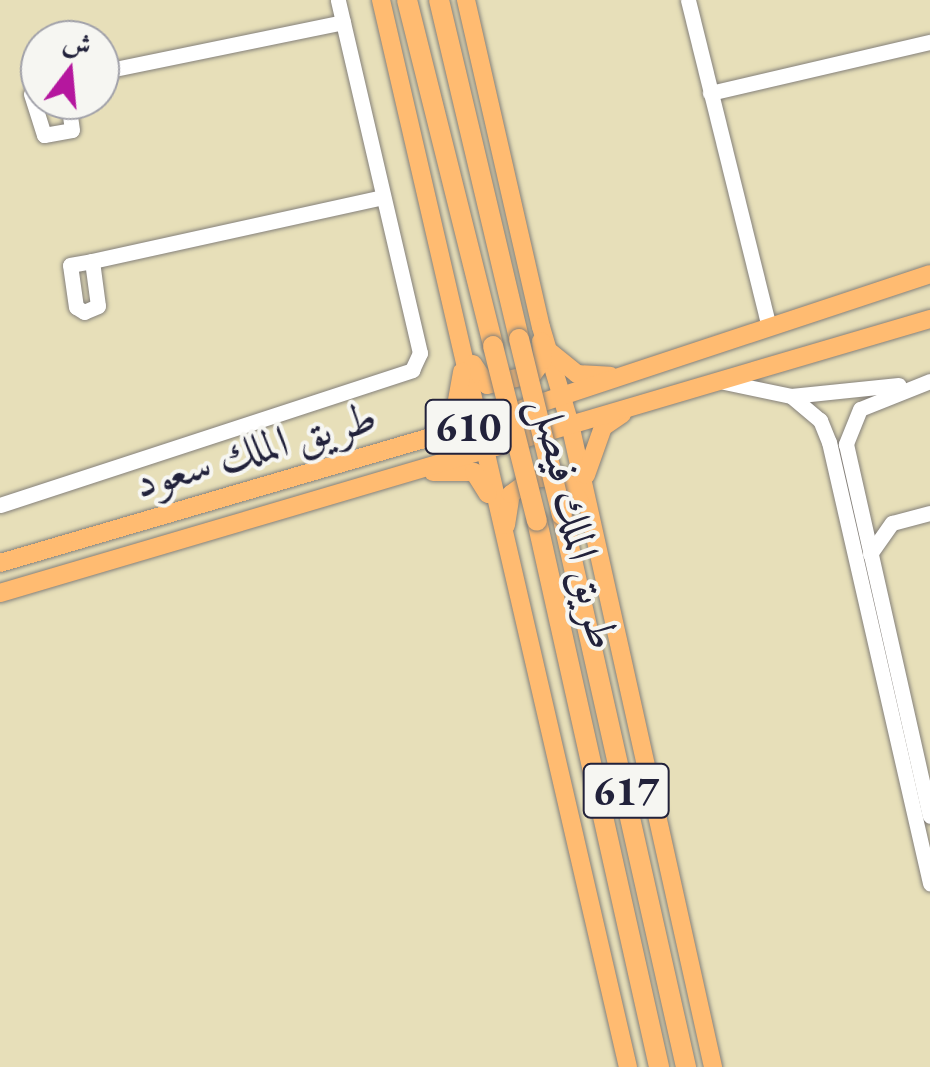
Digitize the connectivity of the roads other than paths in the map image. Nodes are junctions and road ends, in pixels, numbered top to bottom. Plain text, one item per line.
1 (338, 0) edge
2 (380, 0) edge
3 (407, 0) edge
4 (439, 0) edge
5 (466, 0) edge
6 (688, 0) edge
7 (343, 22) junction
8 (930, 42) edge
9 (120, 68) edge
10 (710, 93) junction
11 (39, 120) edge
12 (71, 120) edge
13 (383, 196) junction
14 (92, 260) dead end
15 (930, 274) edge
16 (930, 319) edge
17 (541, 327) junction
18 (769, 327) junction
19 (461, 336) junction
20 (550, 352) junction
21 (630, 375) junction
22 (930, 379) edge
23 (724, 382) junction
24 (791, 396) junction
25 (564, 397) junction
26 (636, 405) junction
27 (480, 423) junction
28 (570, 424) junction
29 (484, 448) junction
30 (389, 450) junction
31 (392, 477) junction
32 (0, 504) edge
33 (860, 508) junction
34 (930, 513) edge
35 (588, 520) junction
36 (892, 523) junction
37 (505, 536) junction
38 (870, 554) junction
39 (0, 563) edge
40 (0, 594) edge
41 (930, 816) edge
42 (930, 884) edge
43 (628, 1067) edge
44 (659, 1067) edge
45 (686, 1067) edge
46 (714, 1067) edge

1 - 7 street
2 - 19 main road
3 - 44 highway, طريق الملك فيصل / 617, bridge
4 - 45 highway, طريق الملك فيصل / 617, bridge
5 - 17 main road
6 - 10 street
7 - 9 street
7 - 13 street
8 - 10 street
10 - 18 street
11 - 12 street
13 - 14 street
13 - 32 street
15 - 18 main road, طريق الملك سعود / 610
16 - 23 main road, طريق الملك سعود / 610
17 - 19 main road
17 - 20 main road
18 - 21 main road, طريق الملك سعود / 610
19 - 27 main road
19 - 30 main road
20 - 21 main road
20 - 25 main road
21 - 25 main road, طريق الملك سعود / 610
22 - 24 street
22 - 33 street
23 - 24 street
23 - 26 main road, طريق الملك سعود / 610
24 - 42 street
25 - 27 main road, طريق الملك سعود / 610
25 - 28 main road
26 - 28 main road, طريق الملك سعود / 610
26 - 35 main road
27 - 29 main road
27 - 30 main road, طريق الملك سعود / 610
28 - 29 main road, طريق الملك سعود / 610
28 - 35 main road
29 - 31 main road, طريق الملك سعود / 610
29 - 37 main road
30 - 39 main road, طريق الملك سعود / 610
31 - 37 main road
31 - 40 main road, طريق الملك سعود / 610
33 - 36 street
33 - 38 street
34 - 36 street
35 - 37 main road
35 - 46 main road
36 - 38 street
37 - 43 main road
38 - 41 street

